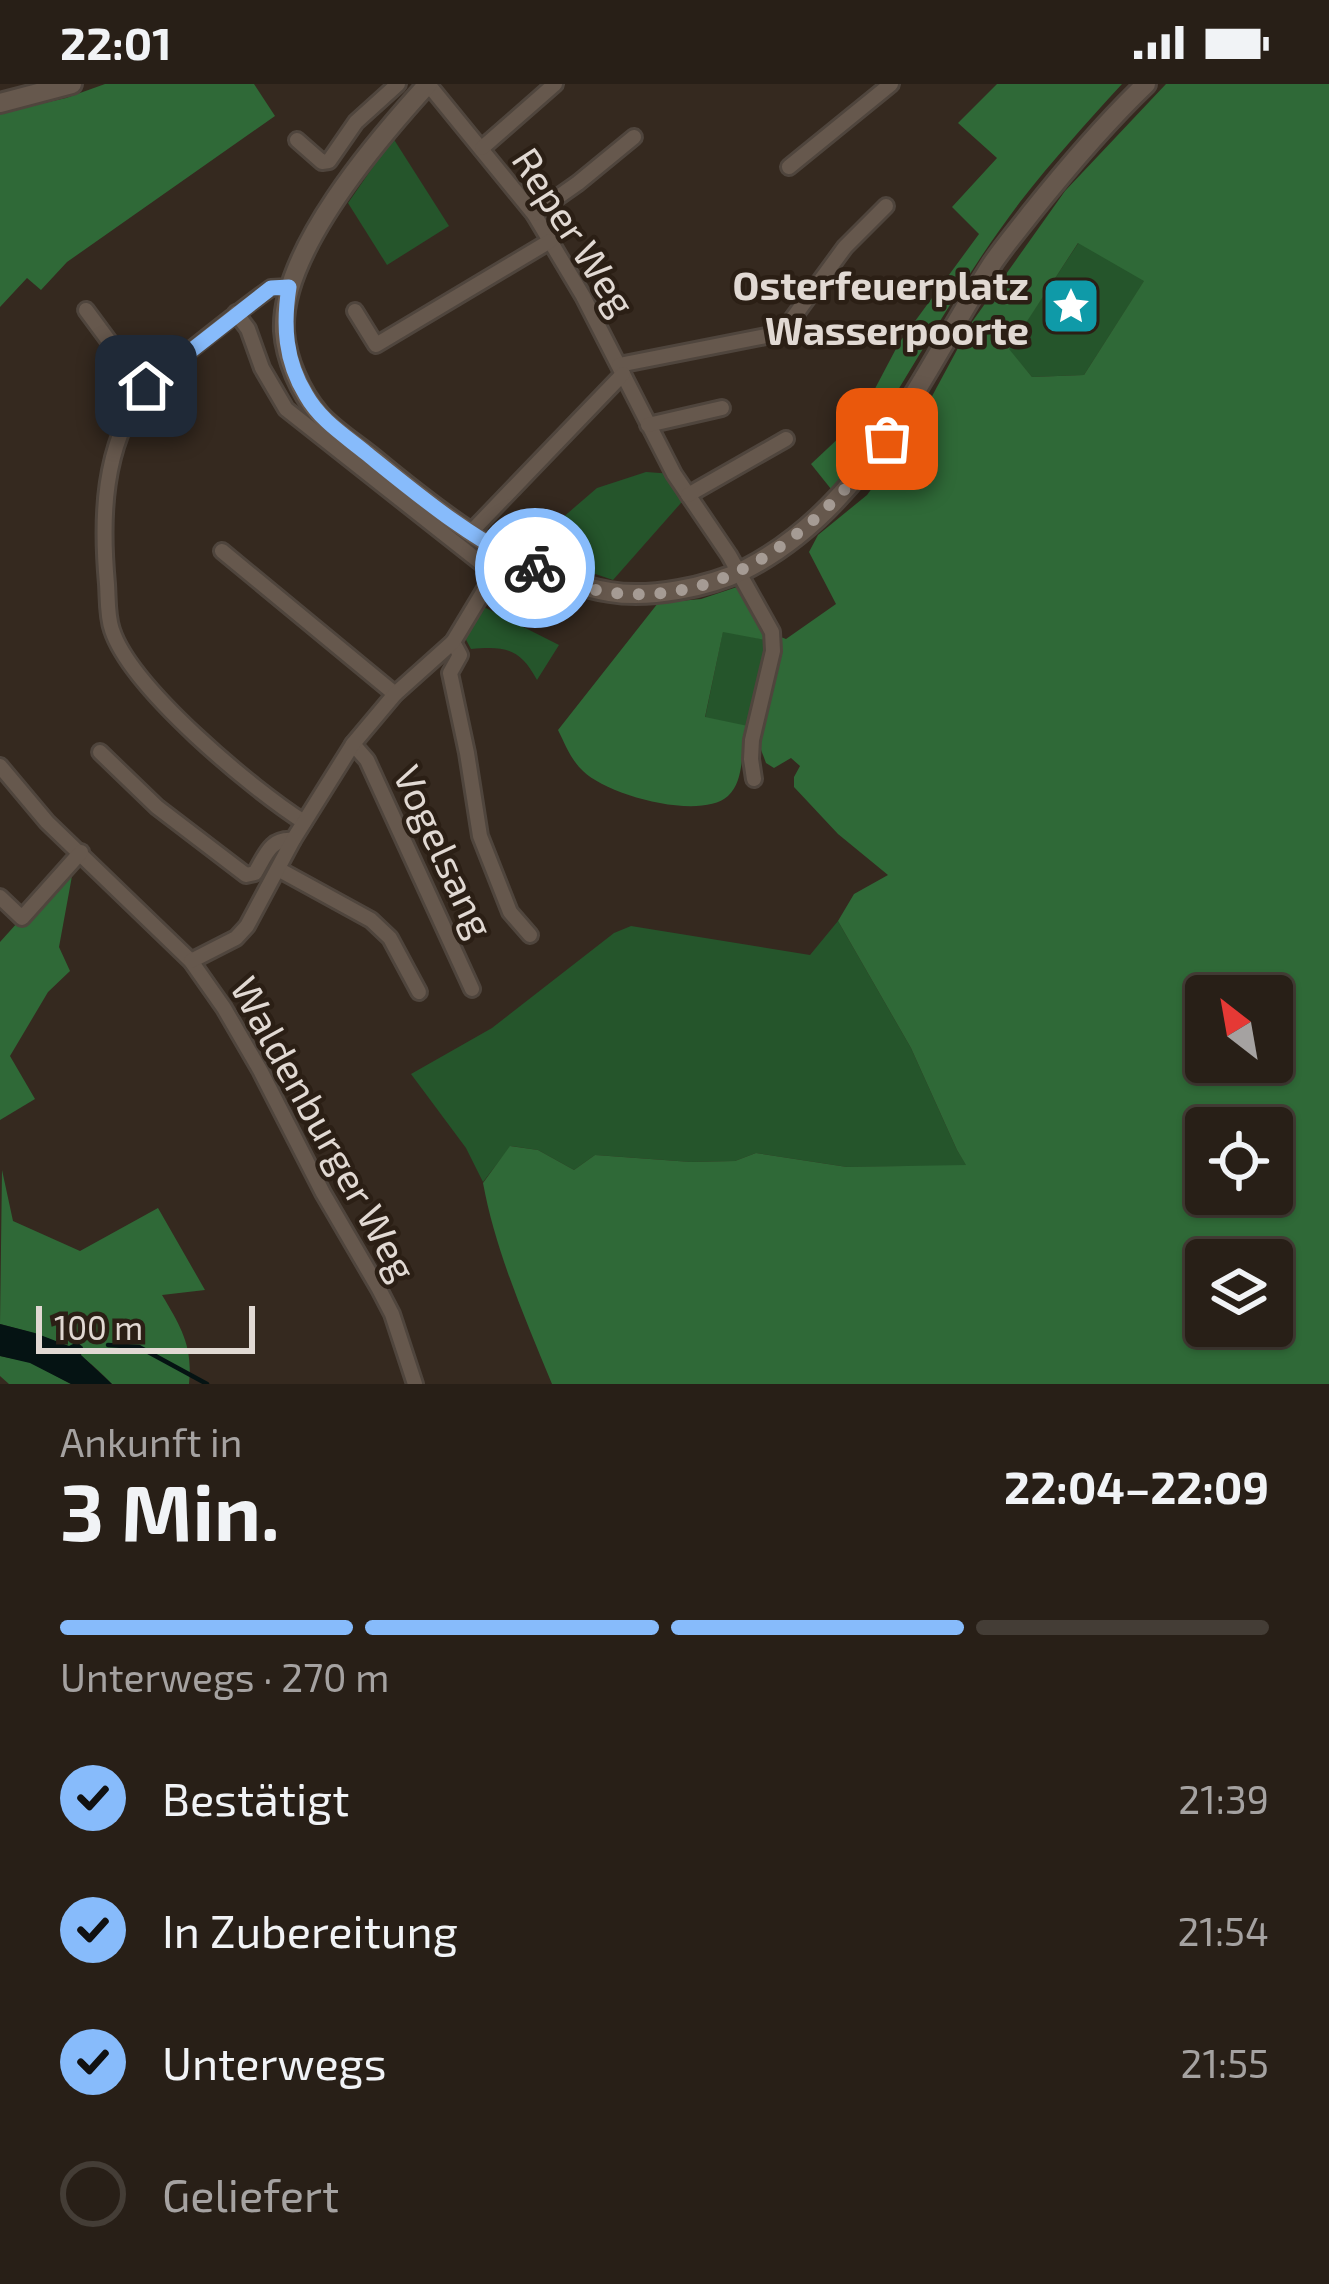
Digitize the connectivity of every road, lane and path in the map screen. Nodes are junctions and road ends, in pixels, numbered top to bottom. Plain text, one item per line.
1 (72, 84) edge
2 (398, 84) edge
3 (428, 84) edge
4 (555, 84) edge
5 (891, 84) edge
6 (1146, 84) edge
7 (8, 96) edge
8 (634, 137) dead end
9 (298, 140) dead end
10 (482, 148) junction
11 (789, 166) dead end
12 (886, 206) dead end
13 (534, 214) junction
14 (550, 241) junction
15 (289, 287) junction
16 (86, 310) dead end
17 (355, 310) dead end
18 (236, 314) junction
19 (621, 369) junction
20 (146, 386) junction
21 (722, 408) dead end
22 (648, 425) junction
23 (785, 439) dead end
24 (688, 494) junction
25 (471, 532) junction
26 (222, 551) dead end
27 (739, 572) junction
28 (452, 642) junction
29 (395, 694) junction
30 (353, 744) junction
31 (100, 752) dead end
32 (0, 766) edge
33 (754, 779) dead end
34 (304, 822) junction
35 (293, 840) junction
36 (81, 852) junction
37 (278, 869) junction
38 (0, 897) edge
39 (530, 935) dead end
40 (191, 962) junction
41 (472, 988) dead end
42 (419, 992) dead end
43 (415, 1384) edge

1 - 7 main road
2 - 9 street
3 - 10 street, Reper Weg
3 - 15 main road
4 - 10 street
5 - 11 street
6 - 27 main road
8 - 13 street
10 - 13 street, Reper Weg
12 - 19 street
13 - 14 street, Reper Weg
14 - 17 street
14 - 19 street, Reper Weg
15 - 18 street
15 - 25 main road
16 - 20 street
18 - 20 street
18 - 28 street
19 - 22 street, Reper Weg
19 - 25 street
20 - 34 street
21 - 22 street
22 - 24 street, Reper Weg
23 - 24 street
24 - 27 street, Reper Weg
25 - 27 main road
26 - 29 street
27 - 33 street, Reper Weg
28 - 29 street
28 - 39 street, Vogelsang
29 - 30 street
30 - 34 street
30 - 41 street, Vogelsang
31 - 35 street
32 - 36 street, Waldenburger Weg
34 - 35 street
35 - 37 street
36 - 38 street
36 - 40 street, Waldenburger Weg
37 - 40 street
37 - 42 street
40 - 43 street, Waldenburger Weg

